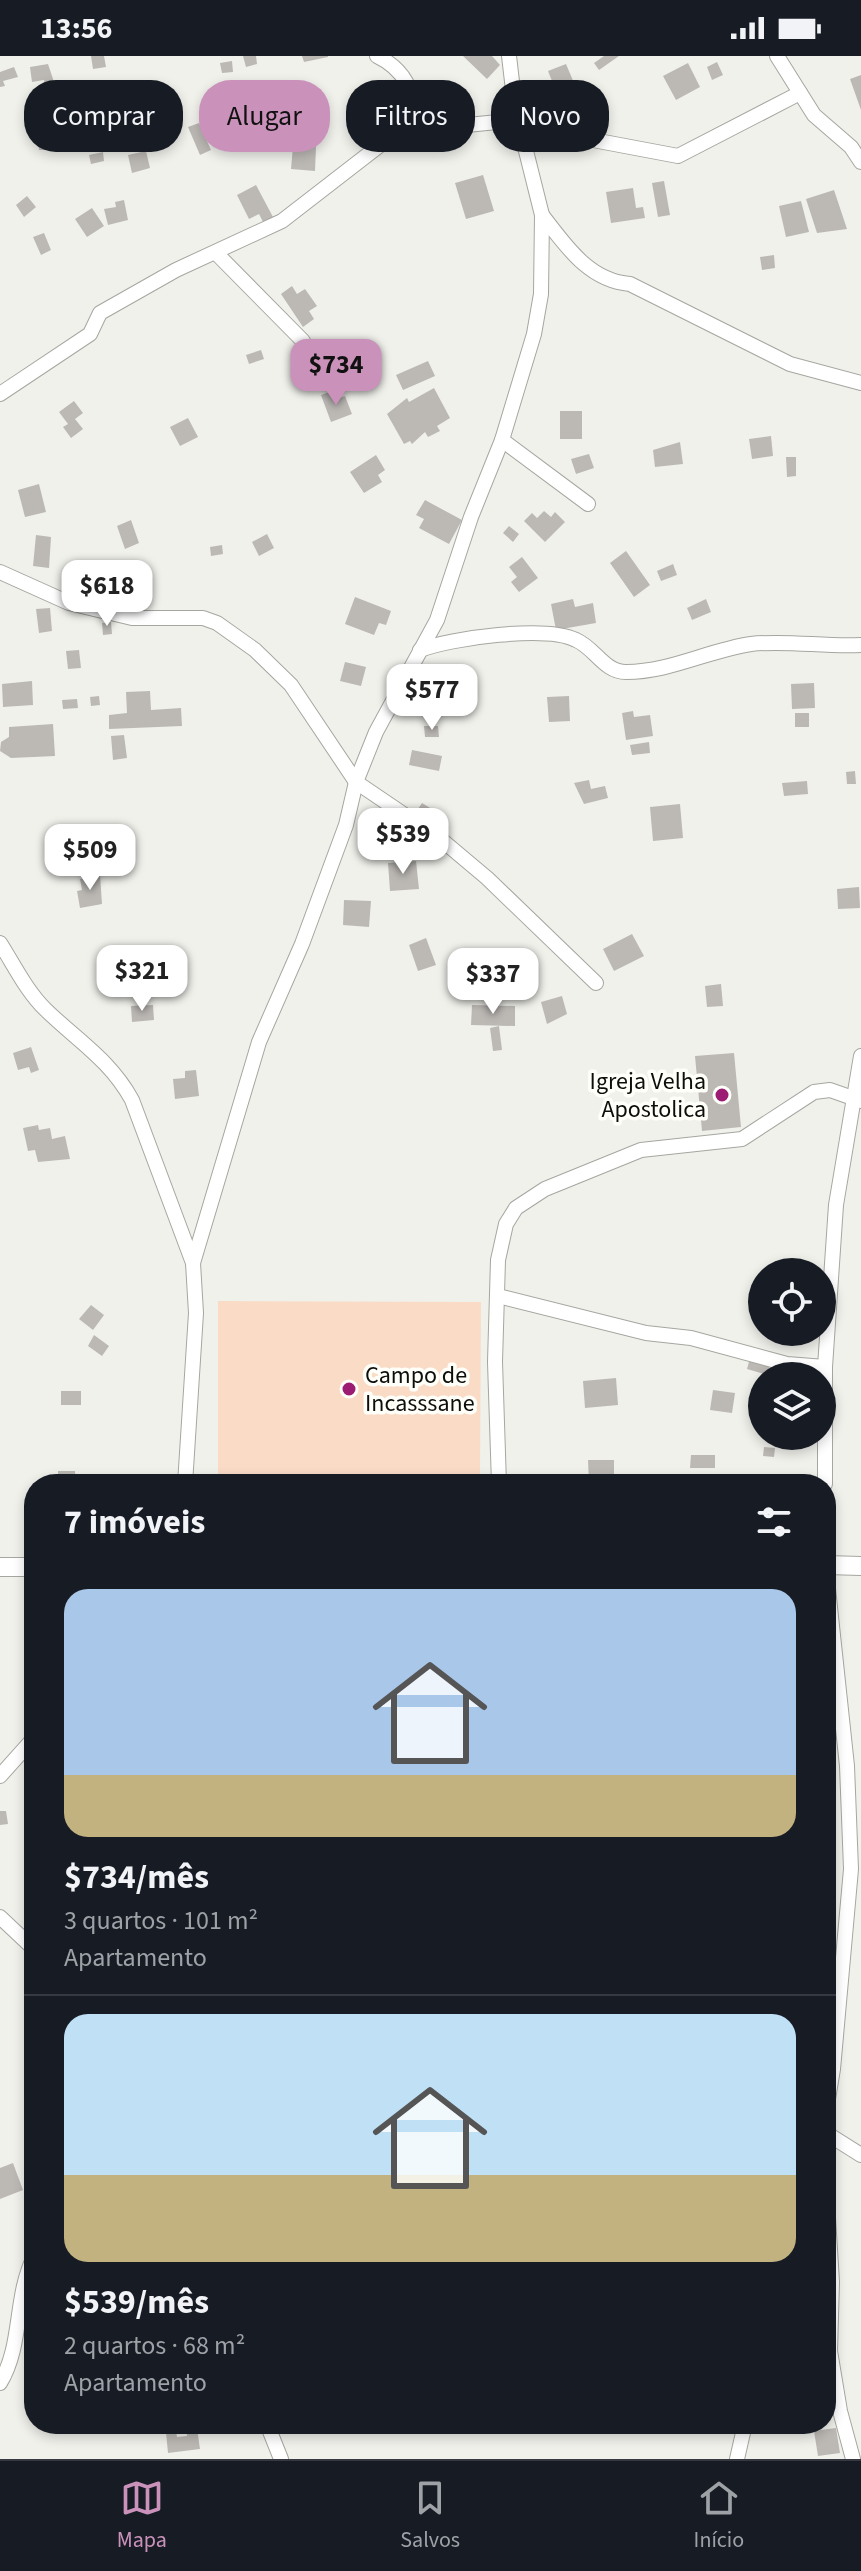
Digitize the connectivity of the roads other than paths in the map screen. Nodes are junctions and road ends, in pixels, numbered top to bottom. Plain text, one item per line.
1 (377, 56) edge
2 (509, 56) edge
3 (777, 56) edge
4 (408, 80) edge
5 (512, 80) edge
6 (800, 93) junction
7 (609, 142) edge
8 (368, 152) edge
9 (526, 152) edge
10 (861, 162) edge
11 (542, 215) junction
12 (217, 254) junction
13 (303, 341) dead end
14 (861, 383) edge
15 (0, 394) edge
16 (502, 440) junction
17 (588, 504) dead end
18 (0, 572) edge
19 (861, 645) edge
20 (420, 650) junction
21 (356, 782) junction
22 (0, 943) edge
23 (596, 983) dead end
24 (861, 1056) edge
25 (858, 1100) edge
26 (193, 1263) junction
27 (498, 1296) junction
28 (780, 1362) edge
29 (825, 1362) edge
30 (825, 1450) edge
31 (186, 1474) edge
32 (499, 1474) edge
33 (825, 1474) edge
34 (861, 1566) edge
35 (0, 1567) edge
36 (24, 1567) edge
37 (836, 1567) edge
38 (836, 1662) edge
39 (24, 1749) edge
40 (0, 1776) edge
41 (0, 1917) edge
42 (24, 1940) edge
43 (836, 2036) edge
44 (836, 2139) edge
45 (861, 2155) edge
46 (24, 2277) edge
47 (0, 2383) edge
48 (836, 2387) edge
49 (271, 2434) edge
50 (743, 2434) edge
51 (281, 2459) edge
52 (737, 2459) edge
53 (853, 2459) edge

1 - 4 street
2 - 5 street
3 - 6 street
6 - 7 street
6 - 10 street
8 - 12 street
9 - 11 street
11 - 14 street
11 - 16 street
12 - 13 street
12 - 15 street
16 - 17 street
16 - 20 street
18 - 21 street
19 - 20 street
20 - 21 street
21 - 23 street
21 - 26 street
22 - 26 street
24 - 25 street
25 - 27 street
25 - 29 street
26 - 31 street
27 - 28 street
27 - 32 street
30 - 33 street
34 - 37 street
35 - 36 street
38 - 43 street
39 - 40 street
41 - 42 street
44 - 45 street
46 - 47 street
48 - 53 street
49 - 51 street
50 - 52 street

